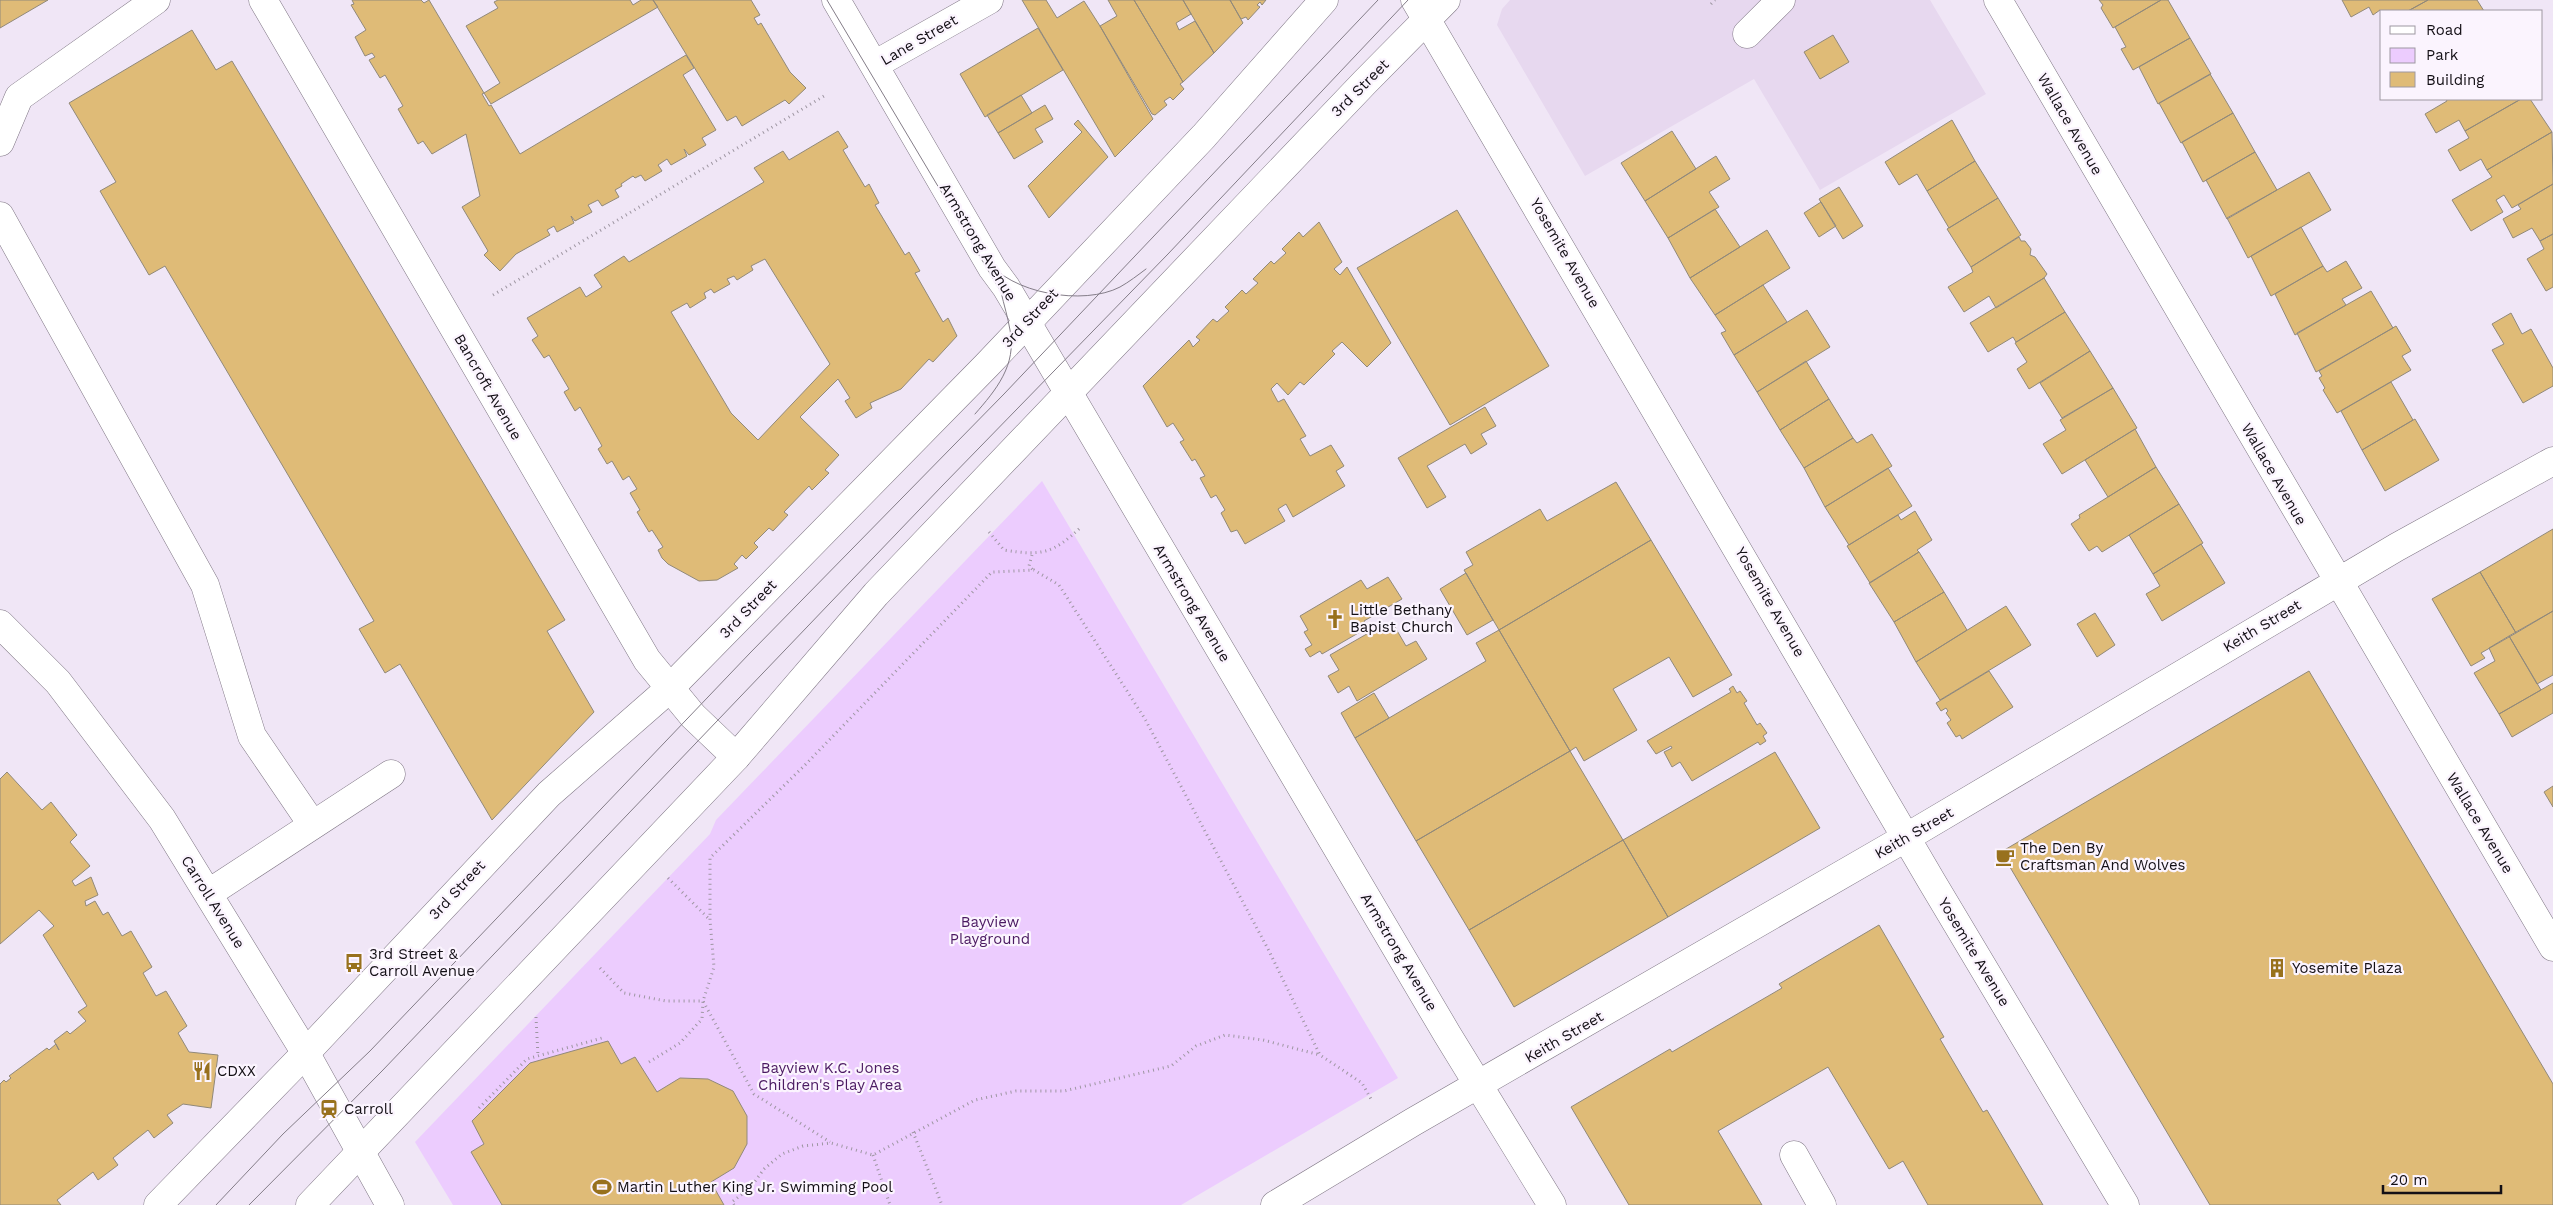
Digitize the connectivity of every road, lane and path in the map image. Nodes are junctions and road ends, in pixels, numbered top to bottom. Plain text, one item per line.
1 (156, 0) edge
2 (263, 0) edge
3 (836, 0) edge
4 (989, 0) edge
5 (1324, 0) edge
6 (1446, 0) edge
7 (1715, 0) edge
8 (1780, 0) edge
9 (1998, 0) edge
10 (1711, 4) dead end
11 (1421, 10) edge
12 (1747, 34) dead end
13 (874, 65) junction
14 (824, 96) dead end
15 (0, 142) edge
16 (0, 216) edge
17 (494, 295) dead end
18 (1025, 322) junction
19 (1068, 392) junction
20 (2553, 461) edge
21 (1081, 527) dead end
22 (988, 532) dead end
23 (1032, 555) junction
24 (1034, 570) junction
25 (2337, 582) junction
26 (0, 624) edge
27 (669, 689) junction
28 (736, 757) junction
29 (391, 774) dead end
30 (312, 824) junction
31 (1907, 837) junction
32 (644, 855) junction
33 (209, 893) junction
34 (710, 920) junction
35 (2553, 947) edge
36 (600, 968) dead end
37 (703, 1001) junction
38 (602, 1038) dead end
39 (305, 1052) junction
40 (1320, 1055) junction
41 (649, 1062) dead end
42 (1480, 1085) junction
43 (1371, 1099) dead end
44 (479, 1108) dead end
45 (913, 1132) junction
46 (831, 1143) junction
47 (360, 1153) junction
48 (873, 1155) junction
49 (1794, 1155) dead end
50 (158, 1205) edge
51 (310, 1205) edge
52 (390, 1205) edge
53 (734, 1205) edge
54 (890, 1205) edge
55 (942, 1205) edge
56 (1275, 1205) edge
57 (1552, 1205) edge
58 (1822, 1205) edge
59 (2125, 1205) edge

1 - 15 street
2 - 27 street, Bancroft Avenue
3 - 13 street, Armstrong Avenue
4 - 13 street, Lane Street
5 - 18 street, 3rd Street
6 - 11 street, 3rd Street
7 - 10 path
8 - 12 street
9 - 25 street, Wallace Avenue
11 - 19 street, 3rd Street
11 - 31 street, Yosemite Avenue
13 - 18 street, Armstrong Avenue
14 - 17 path
16 - 30 street
18 - 19 street, Armstrong Avenue
18 - 27 street, 3rd Street
19 - 28 street, 3rd Street
19 - 42 street, Armstrong Avenue
20 - 25 street, Keith Street
21 - 23 path
22 - 23 path
23 - 24 path
24 - 34 path
24 - 40 path
25 - 31 street, Keith Street
25 - 35 street, Wallace Avenue
26 - 33 street, Carroll Avenue
27 - 28 street, Bancroft Avenue
27 - 39 street, 3rd Street
28 - 32 street, 3rd Street
29 - 30 street
30 - 33 street
31 - 42 street, Keith Street
31 - 59 street, Yosemite Avenue
32 - 34 path
32 - 47 street, 3rd Street
33 - 39 street, Carroll Avenue
34 - 37 path
36 - 37 path
37 - 41 path
37 - 46 path
38 - 44 path
39 - 47 street, Carroll Avenue
39 - 50 street, 3rd Street
40 - 43 path
40 - 45 path
42 - 56 street, Keith Street
42 - 57 street, Armstrong Avenue
45 - 48 path
45 - 55 path
46 - 48 path
46 - 53 path
47 - 51 street, 3rd Street
47 - 52 street, Carroll Avenue
48 - 54 path
49 - 58 street

